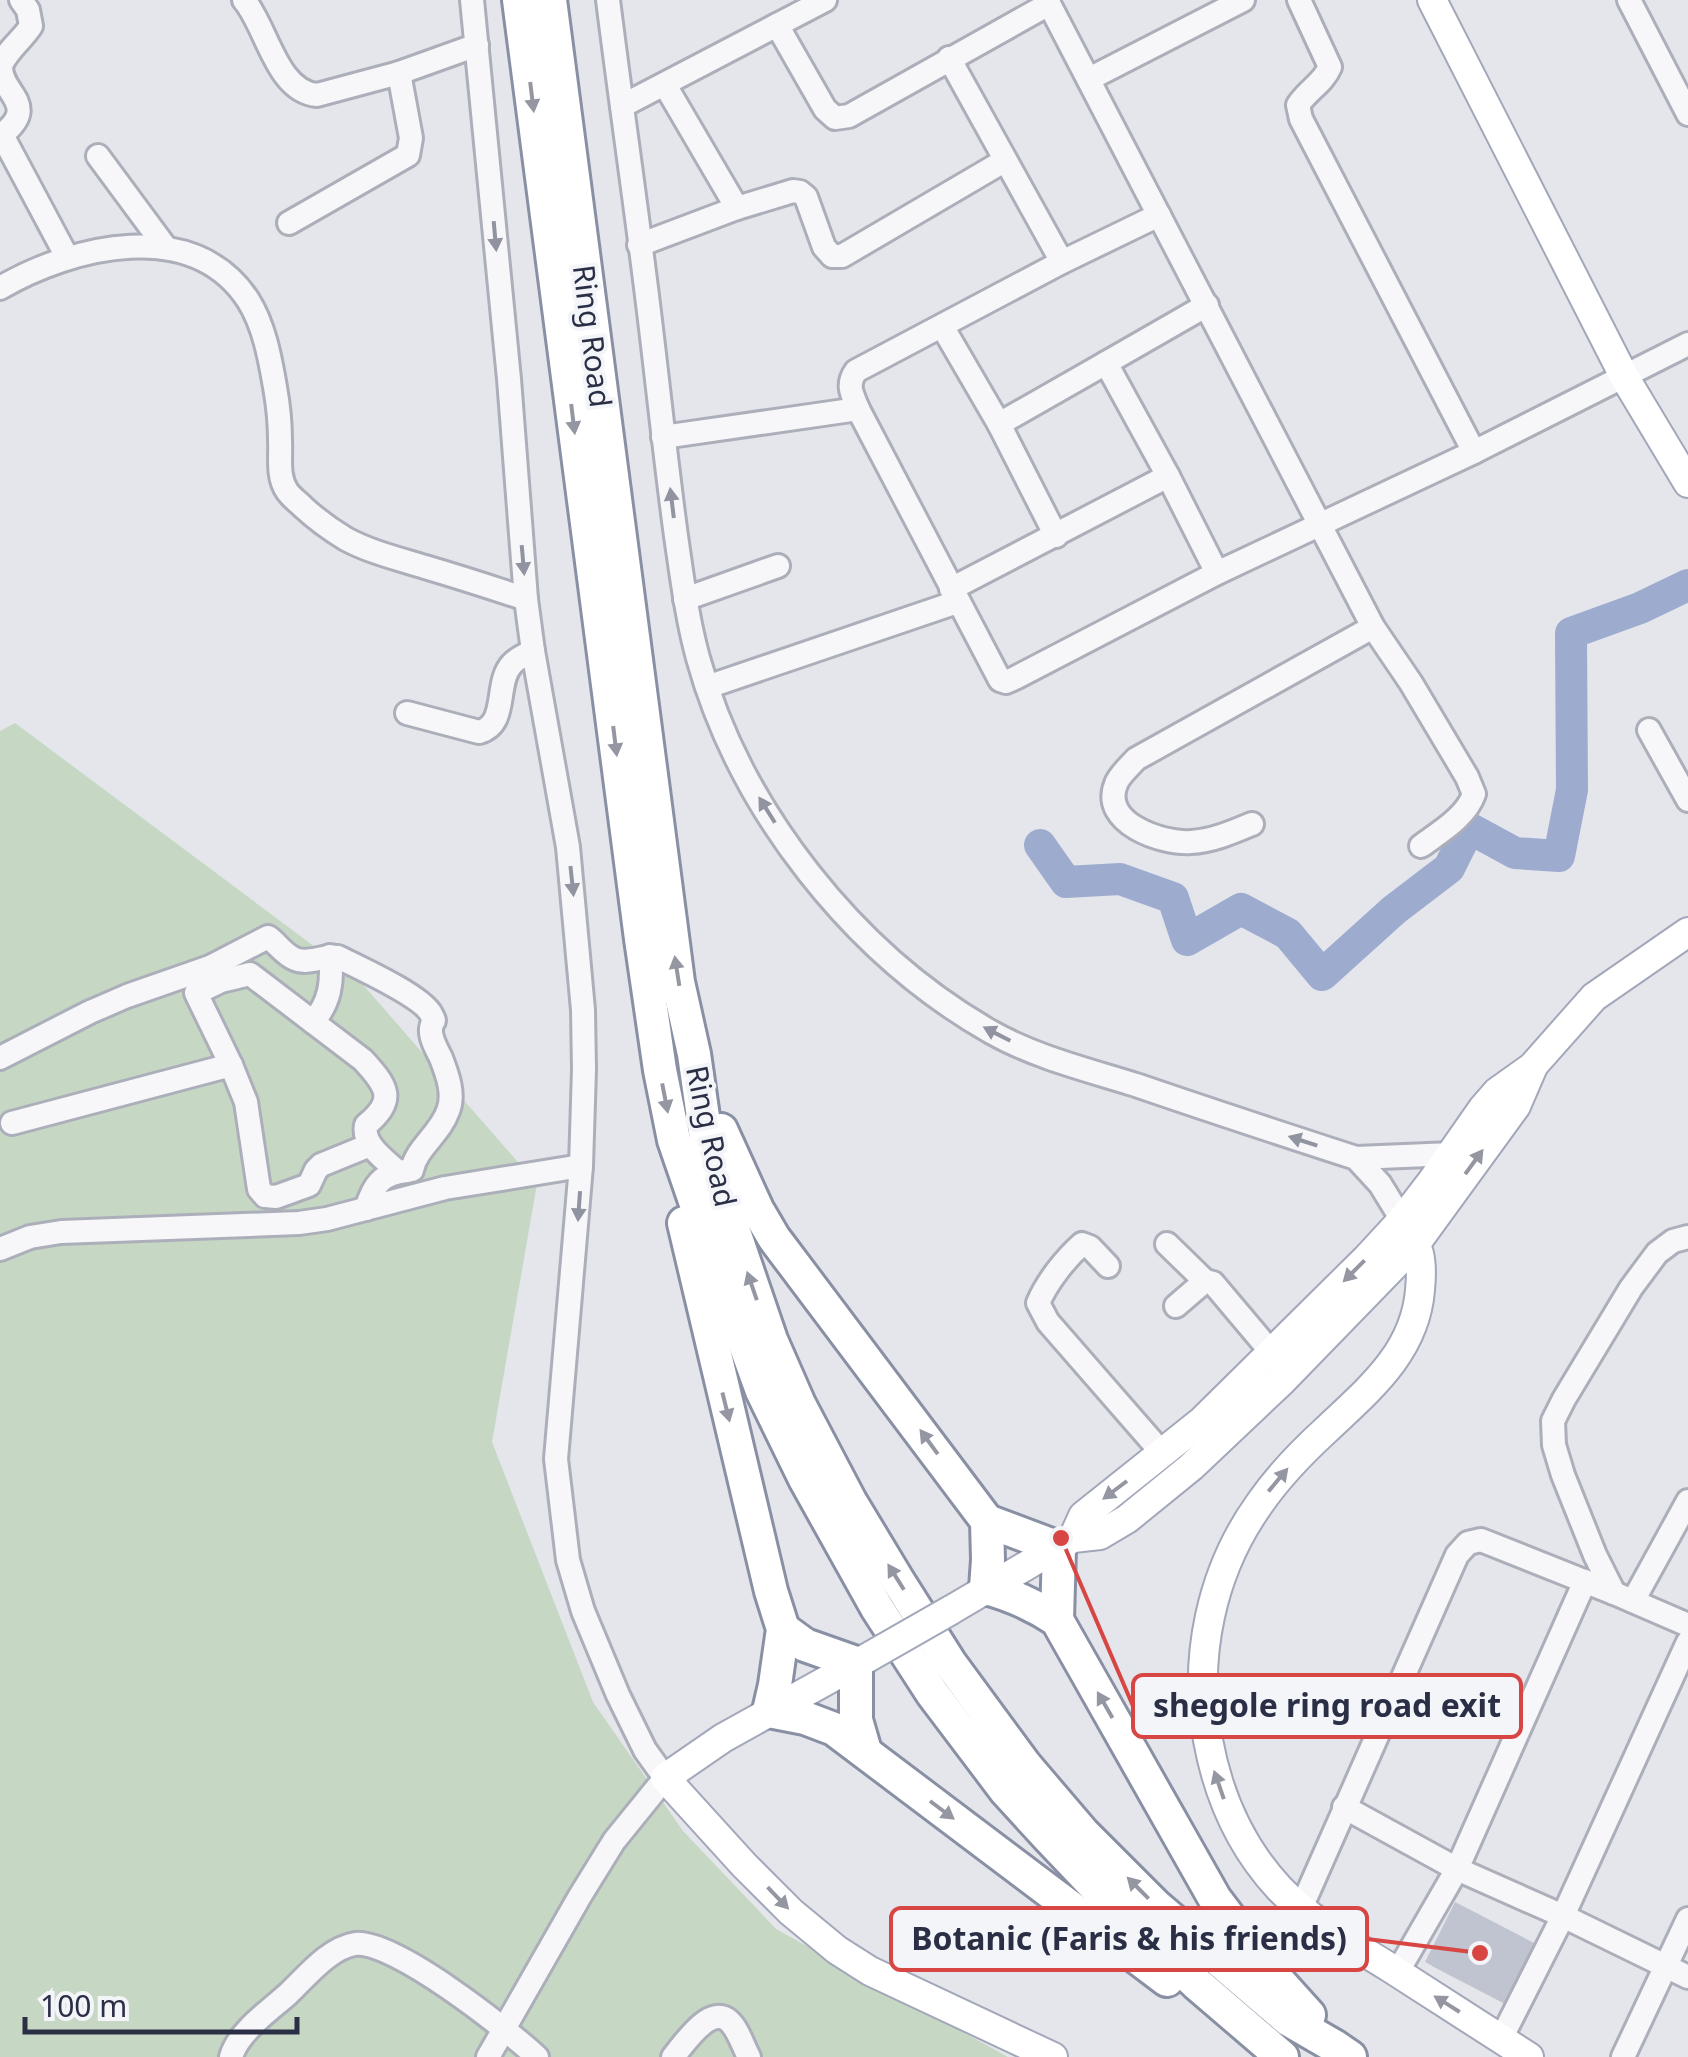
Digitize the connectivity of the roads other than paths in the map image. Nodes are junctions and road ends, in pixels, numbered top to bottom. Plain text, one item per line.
1 (21, 0) edge
2 (244, 0) edge
3 (472, 0) edge
4 (519, 0) edge
5 (550, 0) edge
6 (825, 0) edge
7 (1243, 0) edge
8 (1299, 0) edge
9 (1432, 0) edge
10 (610, 1) edge
11 (1048, 2) edge
12 (1634, 2) edge
13 (777, 26) junction
14 (477, 45) junction
15 (950, 58) junction
16 (399, 72) junction
17 (1089, 79) junction
18 (665, 85) junction
19 (622, 106) junction
20 (1688, 114) edge
21 (1, 136) edge
22 (98, 156) dead end
23 (1004, 161) junction
24 (738, 208) junction
25 (1160, 215) junction
26 (288, 223) dead end
27 (639, 245) junction
28 (166, 248) junction
29 (67, 256) junction
30 (1062, 262) junction
31 (0, 288) edge
32 (1207, 306) junction
33 (942, 326) junction
34 (1688, 344) edge
35 (1106, 364) junction
36 (1625, 378) junction
37 (858, 409) junction
38 (998, 424) junction
39 (663, 436) junction
40 (1474, 452) junction
41 (1168, 476) junction
42 (1688, 482) edge
43 (1320, 524) junction
44 (1056, 536) junction
45 (778, 566) dead end
46 (1217, 573) junction
47 (954, 596) junction
48 (684, 598) junction
49 (526, 599) junction
50 (1374, 627) junction
51 (533, 650) junction
52 (707, 688) junction
53 (407, 713) dead end
54 (1649, 730) dead end
55 (1688, 800) edge
56 (1252, 824) dead end
57 (1421, 846) dead end
58 (1688, 932) edge
59 (330, 956) junction
60 (192, 985) junction
61 (313, 1022) junction
62 (694, 1054) junction
63 (0, 1058) edge
64 (231, 1065) junction
65 (1532, 1067) junction
66 (12, 1123) dead end
67 (674, 1140) junction
68 (370, 1145) junction
69 (1452, 1154) junction
70 (1356, 1158) junction
71 (581, 1166) junction
72 (404, 1171) junction
73 (445, 1188) junction
74 (366, 1209) junction
75 (1410, 1230) junction
76 (1688, 1237) edge
77 (1167, 1244) dead end
78 (0, 1249) edge
79 (1108, 1266) dead end
80 (1204, 1281) junction
81 (1176, 1306) dead end
82 (1272, 1353) junction
83 (1163, 1454) junction
84 (1688, 1501) edge
85 (987, 1521) junction
86 (1066, 1543) junction
87 (1585, 1581) junction
88 (986, 1588) junction
89 (1624, 1597) junction
90 (1056, 1620) junction
91 (1688, 1625) edge
92 (783, 1629) junction
93 (1688, 1642) edge
94 (862, 1661) junction
95 (769, 1711) junction
96 (865, 1751) junction
97 (665, 1778) junction
98 (1344, 1807) junction
99 (1457, 1869) junction
100 (1301, 1908) junction
101 (1562, 1916) junction
102 (1688, 1919) edge
103 (1666, 1966) junction
104 (1397, 1972) junction
105 (1688, 1978) edge
106 (1220, 2006) junction
107 (505, 2028) junction
108 (1501, 2039) junction
109 (1342, 2051) edge
110 (231, 2057) edge
111 (488, 2057) edge
112 (537, 2057) edge
113 (673, 2057) edge
114 (749, 2057) edge
115 (1054, 2057) edge
116 (1282, 2057) edge
117 (1529, 2057) edge
118 (1623, 2057) edge

1 - 21 street
2 - 16 street
3 - 14 street
4 -> 67 highway, Ring Road
62 -> 5 highway, Ring Road
6 - 13 street
7 - 17 street
8 - 40 street
9 - 36 main road
10 - 19 street
11 - 15 street
11 - 17 street
12 - 20 street
13 - 15 street
13 - 18 street
14 - 16 street
14 -> 49 street
15 - 23 street
16 - 26 street
17 - 25 street
18 - 19 street
18 - 24 street
19 - 27 street
21 - 29 street
22 - 28 street
23 - 24 street
23 - 30 street
24 - 27 street
25 - 30 street
25 - 32 street
27 - 39 street
28 - 29 street
28 - 49 street
29 - 31 street
30 - 33 street
32 - 35 street
32 - 43 street
33 - 37 street
33 - 38 street
34 - 36 street
35 - 38 street
35 - 41 street
36 - 40 street
36 - 42 main road
37 - 39 street
37 - 47 street
38 - 44 street
48 -> 39 street
40 - 43 street
41 - 44 street
41 - 46 street
43 - 46 street
43 - 50 street
44 - 47 street
45 - 48 street
46 - 47 street
47 - 52 street
48 - 52 street
49 - 51 street
50 - 56 street
50 - 57 street
51 - 53 street
51 -> 71 street
70 -> 52 street
54 - 55 street
58 - 65 main road
59 - 60 street
59 - 61 street
59 - 72 street
60 - 61 street
60 - 63 street
60 - 64 street
61 - 68 street
85 -> 62 highway
109 -> 62 highway, Ring Road
64 - 66 street
64 - 68 street
65 - 69 main road
75 -> 65 main road
67 -> 92 highway
67 - 106 highway, Ring Road
68 - 72 street
69 - 70 street
69 - 75 main road
70 - 75 street
71 - 73 street
71 -> 97 street
72 - 73 street
72 - 74 street
73 - 74 street
74 - 78 street
75 -> 82 main road
75 - 86 main road
100 -> 75 main road
76 - 89 street
77 - 80 street
79 - 83 street
80 - 81 street
80 - 82 street
82 - 83 main road
83 -> 86 main road
84 - 89 street
85 - 86 highway
85 - 88 highway
86 - 88 main road
86 - 90 highway
87 - 89 street
87 - 98 street
87 - 99 street
88 - 90 highway
88 - 94 main road, bridge
89 - 91 street
109 -> 90 highway
92 - 94 highway
92 - 95 highway
93 - 101 street
94 - 95 main road
94 - 96 highway
95 - 96 highway
95 - 97 main road
96 -> 106 highway
97 - 107 street
97 -> 115 main road
98 - 99 street
98 - 100 street
99 - 101 street
99 - 104 street
100 - 104 main road
101 - 103 street
101 - 108 street
102 - 103 street
103 - 105 street
103 - 118 street
108 -> 104 main road
106 - 116 highway, Ring Road
107 - 110 street
107 - 111 street
107 - 112 street
108 - 117 main road
113 - 114 street

